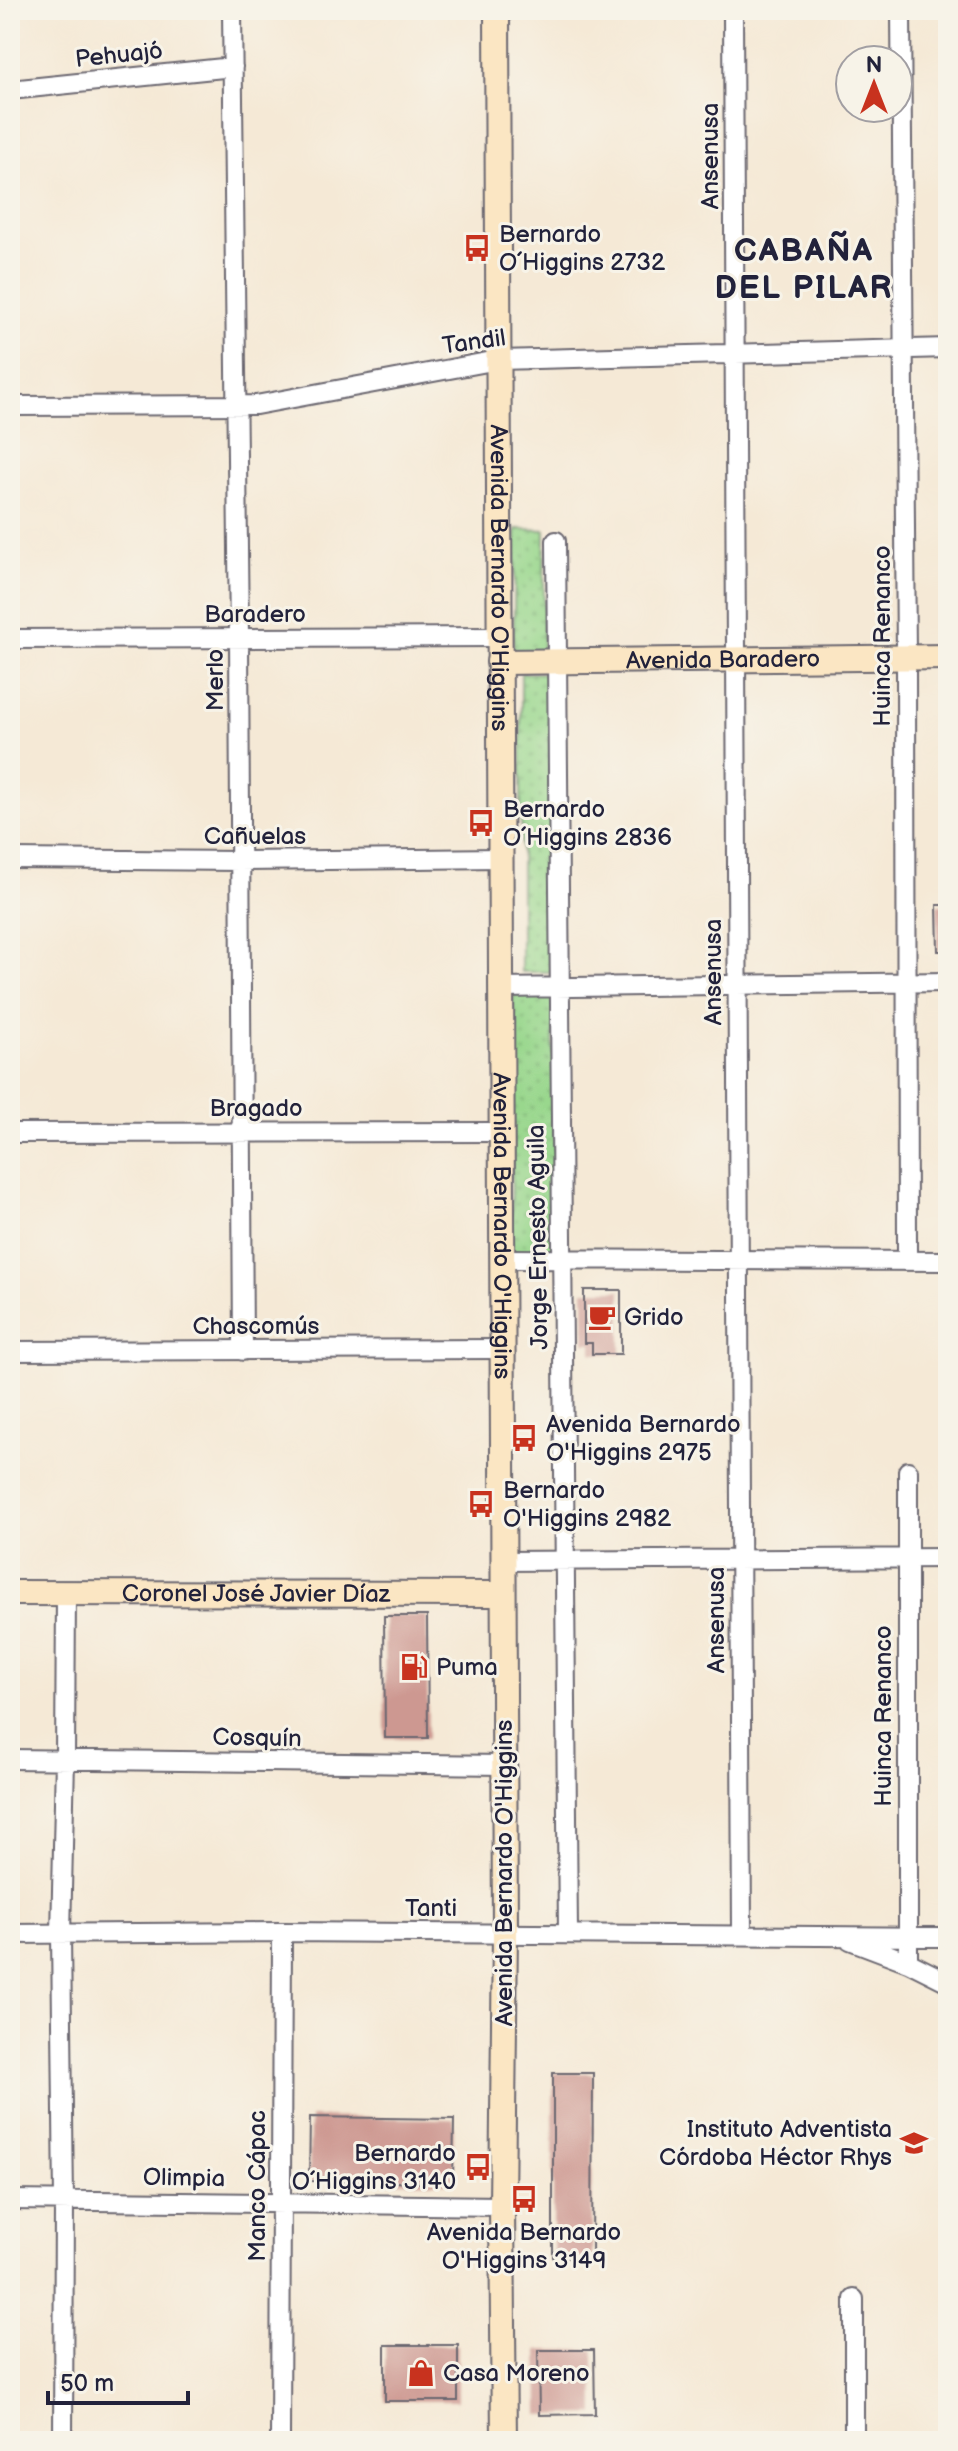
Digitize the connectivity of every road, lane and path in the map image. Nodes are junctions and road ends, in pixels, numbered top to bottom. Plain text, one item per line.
1 (232, 10) edge
2 (497, 10) edge
3 (733, 10) edge
4 (901, 10) edge
5 (233, 67) junction
6 (10, 90) edge
7 (948, 348) edge
8 (904, 349) junction
9 (735, 354) junction
10 (498, 360) junction
11 (10, 406) edge
12 (235, 407) junction
13 (556, 541) dead end
14 (239, 638) junction
15 (10, 639) edge
16 (499, 649) junction
17 (906, 657) junction
18 (948, 657) edge
19 (736, 659) junction
20 (557, 663) junction
21 (500, 858) junction
22 (10, 859) edge
23 (240, 861) junction
24 (907, 982) junction
25 (948, 982) edge
26 (737, 984) junction
27 (560, 987) junction
28 (501, 988) junction
29 (501, 1132) junction
30 (10, 1133) edge
31 (242, 1133) junction
32 (502, 1259) junction
33 (562, 1260) junction
34 (738, 1261) junction
35 (907, 1261) junction
36 (948, 1261) edge
37 (502, 1349) junction
38 (10, 1351) edge
39 (243, 1351) junction
40 (908, 1471) dead end
41 (907, 1558) junction
42 (948, 1558) edge
43 (740, 1560) junction
44 (503, 1561) junction
45 (565, 1561) junction
46 (10, 1593) edge
47 (66, 1593) junction
48 (503, 1594) junction
49 (10, 1759) edge
50 (65, 1759) junction
51 (504, 1765) junction
52 (282, 1932) junction
53 (505, 1933) junction
54 (568, 1933) junction
55 (10, 1934) edge
56 (61, 1934) junction
57 (742, 1935) junction
58 (837, 1935) junction
59 (908, 1936) junction
60 (948, 1937) edge
61 (908, 1962) junction
62 (948, 1982) edge
63 (10, 2200) edge
64 (64, 2201) junction
65 (281, 2204) junction
66 (502, 2206) junction
67 (854, 2299) dead end
68 (63, 2441) edge
69 (280, 2441) edge
70 (504, 2441) edge
71 (854, 2441) edge

1 - 5 street, Merlo
2 - 10 main road, Avenida Bernardo O'Higgins
3 - 9 street, Ansenusa
4 - 8 street, Huinca Renanco
5 - 6 street, Pehuajó
5 - 12 street, Merlo
7 - 8 street, Tandil
8 - 9 street, Tandil
8 - 17 street, Huinca Renanco
9 - 10 street, Tandil
9 - 19 street, Ansenusa
10 - 12 street, Tandil
10 - 16 main road, Avenida Bernardo O'Higgins
11 - 12 street, Tandil
12 - 14 street, Merlo
13 - 20 street, Jorge Ernesto Aguila
14 - 15 street, Baradero
14 - 16 street, Baradero
14 - 23 street, Merlo
16 - 20 main road, Avenida Baradero
16 - 21 main road, Avenida Bernardo O'Higgins
17 - 18 main road, Avenida Baradero
17 - 19 main road, Avenida Baradero
17 - 24 street, Huinca Renanco
19 - 20 main road, Avenida Baradero
19 - 26 street, Ansenusa
20 - 27 street, Jorge Ernesto Aguila
21 - 23 street, Cañuelas
21 - 28 main road, Avenida Bernardo O'Higgins
22 - 23 street, Cañuelas
23 - 31 street, Merlo
24 - 25 street
24 - 26 street
24 - 35 street, Huinca Renanco
26 - 27 street
26 - 34 street, Ansenusa
27 - 28 street
27 - 33 street, Jorge Ernesto Aguila
28 - 29 main road, Avenida Bernardo O'Higgins
29 - 31 street, Bragado
29 - 32 main road, Avenida Bernardo O'Higgins
30 - 31 street, Bragado
31 - 39 street, Merlo
32 - 33 street
32 - 37 main road, Avenida Bernardo O'Higgins
33 - 34 street
33 - 45 street, Jorge Ernesto Aguila
34 - 35 street
34 - 43 street, Ansenusa
35 - 36 street
37 - 39 street, Chascomús
37 - 44 main road, Avenida Bernardo O'Higgins
38 - 39 street, Chascomús
40 - 41 street, Huinca Renanco
41 - 42 street
41 - 43 street
41 - 59 street, Huinca Renanco
43 - 45 street
43 - 57 street, Ansenusa
44 - 45 street
44 - 48 main road, Avenida Bernardo O'Higgins
45 - 54 street, Jorge Ernesto Aguila
46 - 47 main road, Coronel José Javier Díaz
47 - 48 main road, Coronel José Javier Díaz
47 - 50 street
48 - 51 main road, Avenida Bernardo O'Higgins
49 - 50 street, Cosquín
50 - 51 street, Cosquín
50 - 56 street
51 - 53 main road, Avenida Bernardo O'Higgins
52 - 53 street, Tanti
52 - 56 street, Tanti
52 - 65 street, Manco Cápac
53 - 54 street, Tanti
53 - 66 main road, Avenida Bernardo O'Higgins
54 - 57 street, Tanti
55 - 56 street, Tanti
56 - 64 street
57 - 58 street, Tanti
58 - 59 street, Tanti
58 - 61 street
59 - 60 street, Tanti
59 - 61 street, Huinca Renanco
61 - 62 street
63 - 64 street, Olimpia
64 - 65 street, Olimpia
64 - 68 street
65 - 66 street, Olimpia
65 - 69 street, Manco Cápac
66 - 70 main road, Avenida Bernardo O'Higgins
67 - 71 street

